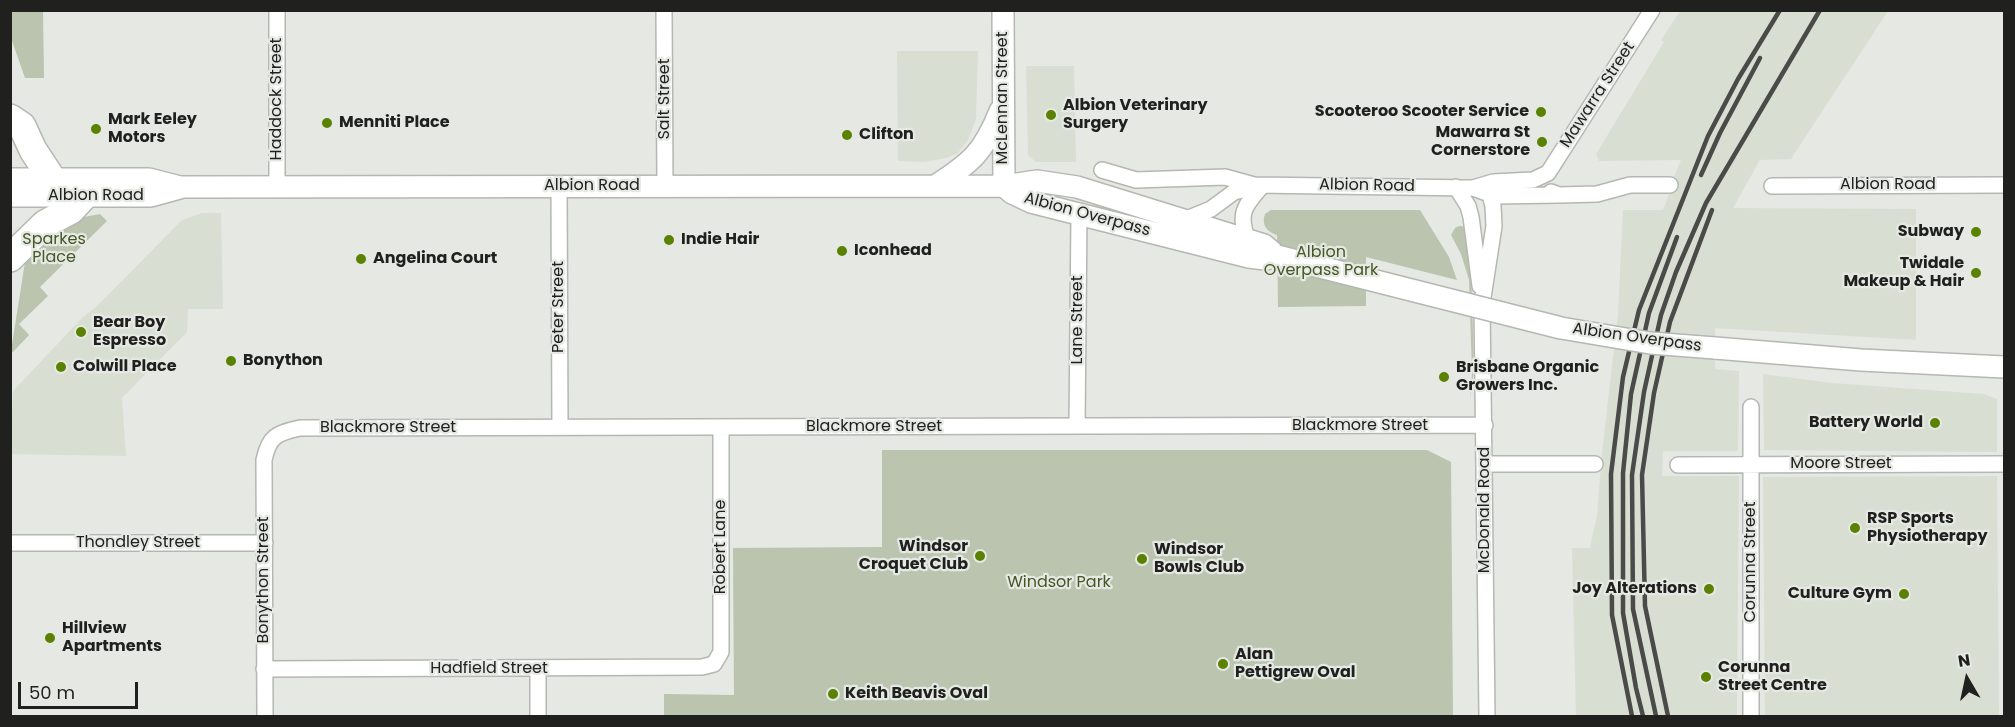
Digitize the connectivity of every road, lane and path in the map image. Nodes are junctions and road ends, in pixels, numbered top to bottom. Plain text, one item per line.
1 (277, 10) edge
2 (664, 10) edge
3 (1003, 10) edge
4 (1652, 10) edge
5 (1002, 107) junction
6 (10, 118) edge
7 (1102, 170) dead end
8 (1541, 177) junction
9 (10, 178) edge
10 (52, 179) junction
11 (1670, 185) dead end
12 (2004, 185) edge
13 (559, 186) junction
14 (935, 186) junction
15 (1004, 186) junction
16 (1262, 186) junction
17 (1772, 186) dead end
18 (277, 187) junction
19 (665, 187) junction
20 (1456, 187) junction
21 (180, 188) junction
22 (1473, 188) junction
23 (10, 195) edge
24 (1490, 195) junction
25 (1559, 195) junction
26 (84, 196) junction
27 (1079, 214) junction
28 (1184, 220) junction
29 (1248, 240) junction
30 (1278, 256) junction
31 (10, 258) edge
32 (1482, 304) junction
33 (2004, 367) edge
34 (1751, 407) dead end
35 (1485, 425) junction
36 (1077, 426) junction
37 (560, 427) junction
38 (721, 427) junction
39 (268, 443) joint
40 (1485, 464) junction
41 (1595, 464) dead end
42 (1751, 464) junction
43 (2004, 464) edge
44 (1678, 465) dead end
45 (10, 543) edge
46 (265, 543) junction
47 (714, 664) joint
48 (264, 669) junction
49 (538, 669) junction
50 (265, 717) edge
51 (538, 717) edge
52 (1487, 717) edge
53 (1751, 717) edge

1 - 18 street, Haddock Street
2 - 19 street, Salt Street
3 - 5 main road, McLennan Street
4 - 8 street, Mawarra Street
5 - 14 main road
5 - 15 main road, McLennan Street
6 - 10 highway
7 - 16 street, Albion Road
8 - 22 street, Albion Road
8 - 25 street
9 - 10 main road, Albion Road
10 - 21 main road, Albion Road
11 - 25 street, Albion Road
12 - 17 street, Albion Road
13 - 18 main road, Albion Road
13 - 19 main road, Albion Road
13 - 37 street, Peter Street
14 - 15 main road, Albion Road
14 - 19 main road, Albion Road
15 - 27 main road, Albion Overpass
15 - 28 main road, Albion Overpass
16 - 20 street, Albion Road
16 - 28 street, Albion Road
16 - 29 street
18 - 21 main road, Albion Road
20 - 22 street, Albion Road
20 - 32 street, McDonald Road
21 - 26 main road, Albion Road
22 - 24 street, Albion Road
23 - 26 main road, Albion Road
24 - 25 street, Albion Road
24 - 32 street, McDonald Road
26 - 31 highway
27 - 30 main road, Albion Overpass
27 - 36 street, Lane Street
28 - 29 main road, Albion Overpass
29 - 30 main road, Albion Overpass
30 - 33 main road, Albion Overpass, bridge
32 - 35 street, McDonald Road
34 - 42 street, Corunna Street
35 - 36 street, Blackmore Street
35 - 40 street, McDonald Road
36 - 38 street, Blackmore Street
37 - 38 street, Blackmore Street
37 - 39 street, Blackmore Street
38 - 47 street, Robert Lane
39 - 46 street, Bonython Street
40 - 41 street
40 - 52 street, McDonald Road
42 - 43 street, Moore Street
42 - 44 street, Moore Street
42 - 53 street, Corunna Street
45 - 46 street, Thondley Street
46 - 48 street, Bonython Street
47 - 49 street, Hadfield Street
48 - 49 street, Hadfield Street
48 - 50 street, Bonython Street
49 - 51 street

